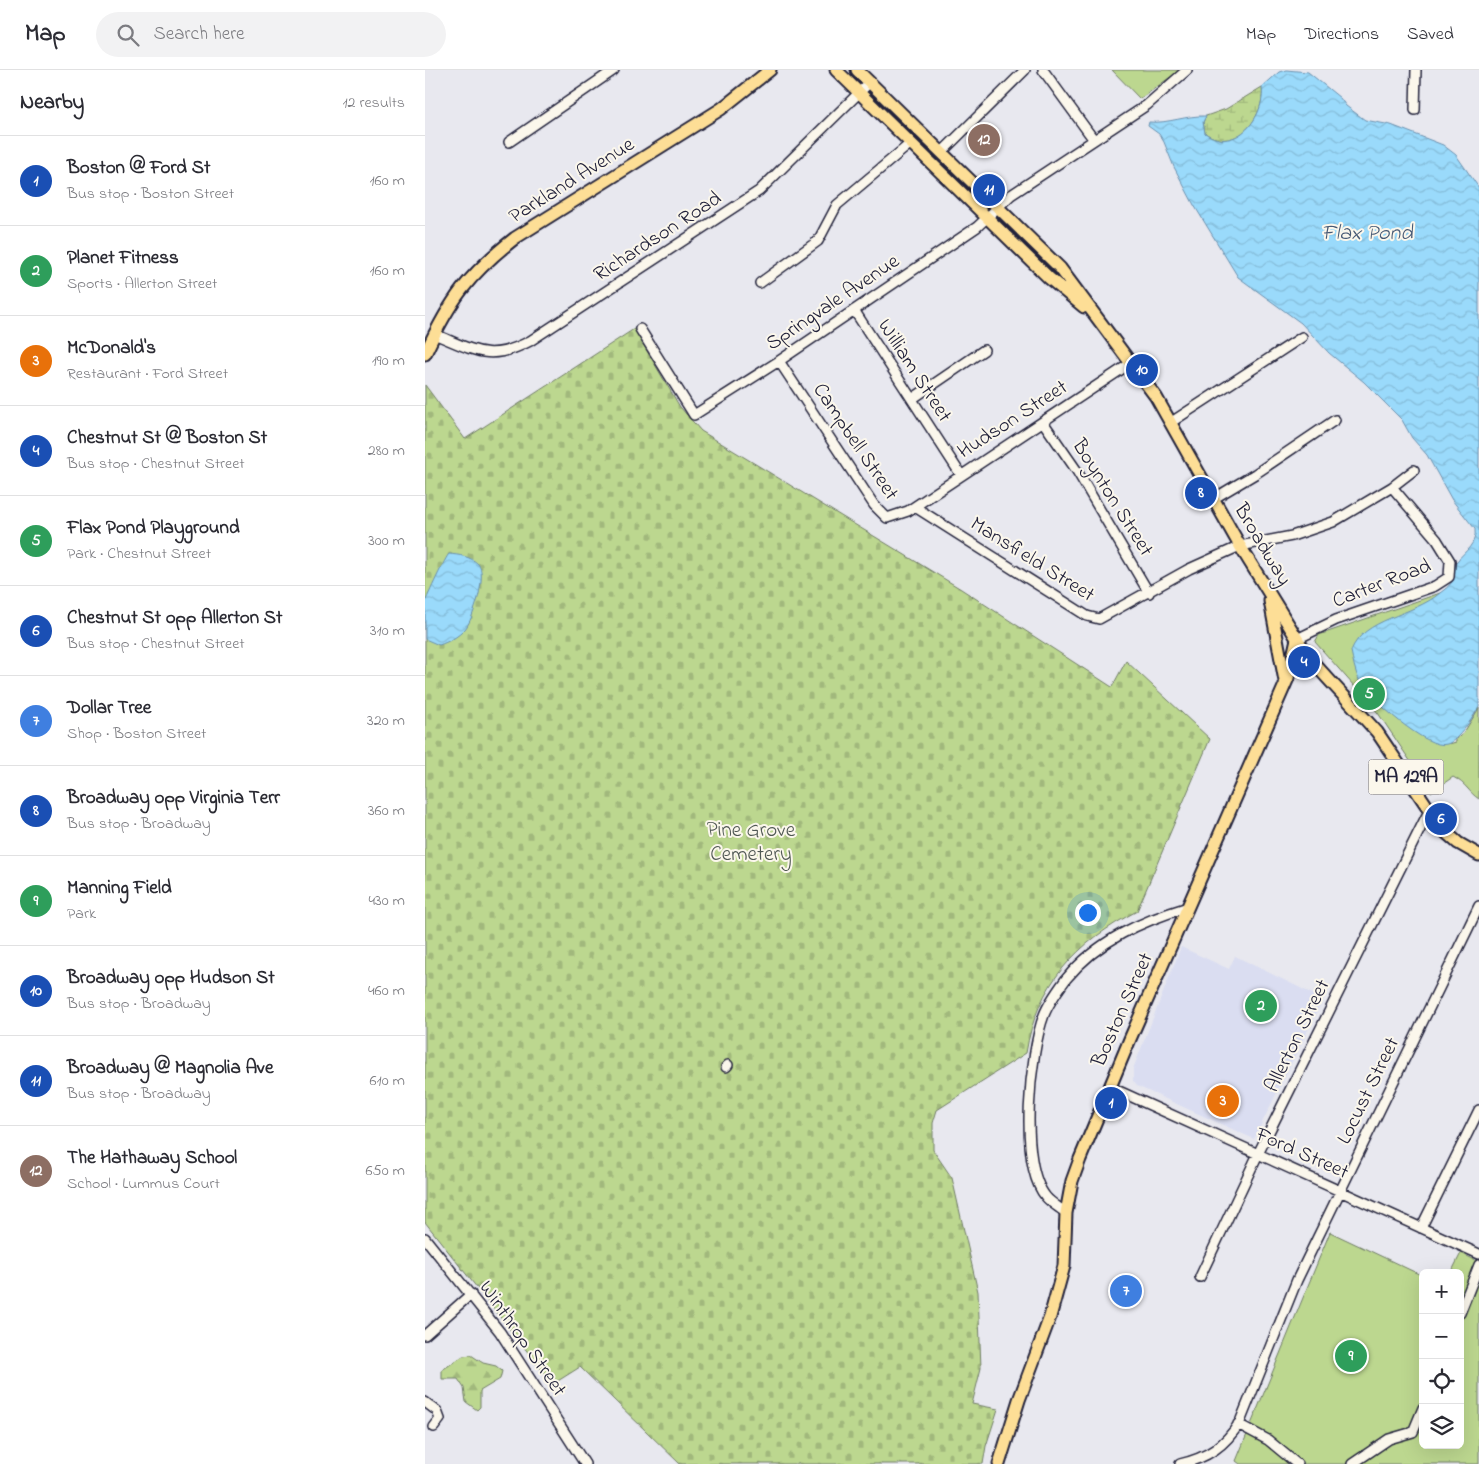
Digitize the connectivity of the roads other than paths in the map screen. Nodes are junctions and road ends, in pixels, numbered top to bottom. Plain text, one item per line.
1 (613, 70) edge
2 (770, 70) edge
3 (836, 70) edge
4 (857, 70) edge
5 (1025, 70) edge
6 (1043, 70) edge
7 (1187, 70) edge
8 (1416, 70) edge
9 (870, 82) junction
10 (860, 94) junction
11 (1415, 110) dead end
12 (1093, 140) junction
13 (509, 142) dead end
14 (911, 143) junction
15 (942, 152) junction
16 (998, 207) junction
17 (987, 217) junction
18 (760, 284) dead end
19 (855, 310) junction
20 (1099, 319) junction
21 (639, 329) dead end
22 (434, 334) junction
23 (1302, 337) dead end
24 (984, 350) dead end
25 (425, 354) edge
26 (779, 361) junction
27 (1131, 362) junction
28 (912, 399) junction
29 (1335, 420) dead end
30 (1043, 422) junction
31 (1170, 423) junction
32 (1414, 470) dead end
33 (961, 475) junction
34 (1392, 488) junction
35 (1213, 499) junction
36 (915, 507) junction
37 (1240, 546) junction
38 (1267, 590) junction
39 (1149, 593) junction
40 (1297, 639) junction
41 (1285, 683) junction
42 (1429, 810) junction
43 (1479, 854) edge
44 (1479, 906) edge
45 (1188, 907) junction
46 (1110, 1088) junction
47 (1479, 1110) edge
48 (1258, 1154) junction
49 (1340, 1190) junction
50 (1066, 1213) junction
51 (1421, 1228) junction
52 (425, 1238) edge
53 (1479, 1254) edge
54 (1479, 1265) edge
55 (1200, 1277) dead end
56 (471, 1294) junction
57 (1464, 1303) edge
58 (425, 1335) edge
59 (425, 1402) edge
60 (1419, 1418) edge
61 (434, 1427) dead end
62 (1237, 1427) junction
63 (585, 1464) edge
64 (999, 1464) edge
65 (1180, 1464) edge
66 (1297, 1464) edge
67 (1352, 1464) edge

1 - 13 street
2 - 22 main road, Parkland Avenue
3 - 10 main road, Broadway
4 - 9 main road, Broadway
5 - 15 street
6 - 12 street
7 - 12 street, Springvale Avenue
8 - 11 street
9 - 10 street, Richardson Road
9 - 15 main road, Broadway
10 - 14 main road, Broadway
10 - 22 street, Richardson Road
12 - 16 street, Springvale Avenue
14 - 17 main road, Broadway
14 - 18 street
15 - 16 main road, Broadway
16 - 17 street, Springvale Avenue
16 - 20 main road, Broadway
17 - 19 street, Springvale Avenue
17 - 20 main road, Broadway
19 - 26 street, Springvale Avenue
19 - 28 street, William Street
20 - 27 main road, Broadway
21 - 26 street, Springvale Avenue
22 - 25 main road, Parkland Avenue
23 - 31 street
24 - 28 street
26 - 36 street, Campbell Street
27 - 30 street, Hudson Street
27 - 31 main road, Broadway
28 - 33 street, William Street
29 - 35 street
30 - 33 street, Hudson Street
30 - 39 street, Boynton Street
31 - 35 main road, Broadway
32 - 34 street
33 - 36 street, Hudson Street
34 - 37 street
34 - 40 street, Carter Road
35 - 37 main road, Broadway
36 - 39 street, Mansfield Street
37 - 38 main road, Broadway
37 - 39 street, Mansfield Street
38 - 40 main road, Broadway
38 - 41 main road
40 - 41 main road, Boston Street
40 - 42 main road, MA 129A
41 - 45 main road, Boston Street
42 - 43 main road, MA 129A
42 - 48 street, Allerton Street
44 - 49 street, Locust Street
45 - 46 main road, Boston Street
45 - 50 street
46 - 48 street, Ford Street
46 - 50 main road, Boston Street
47 - 51 street
48 - 49 street, Ford Street
48 - 55 street, Allerton Street
49 - 51 street, Ford Street
49 - 62 street, Locust Street
50 - 64 main road, Boston Street
51 - 53 street, Ford Street
52 - 56 street, Winthrop Street
54 - 57 street
56 - 58 street
56 - 63 street, Winthrop Street
59 - 61 street
60 - 67 street
62 - 65 street
62 - 66 street

